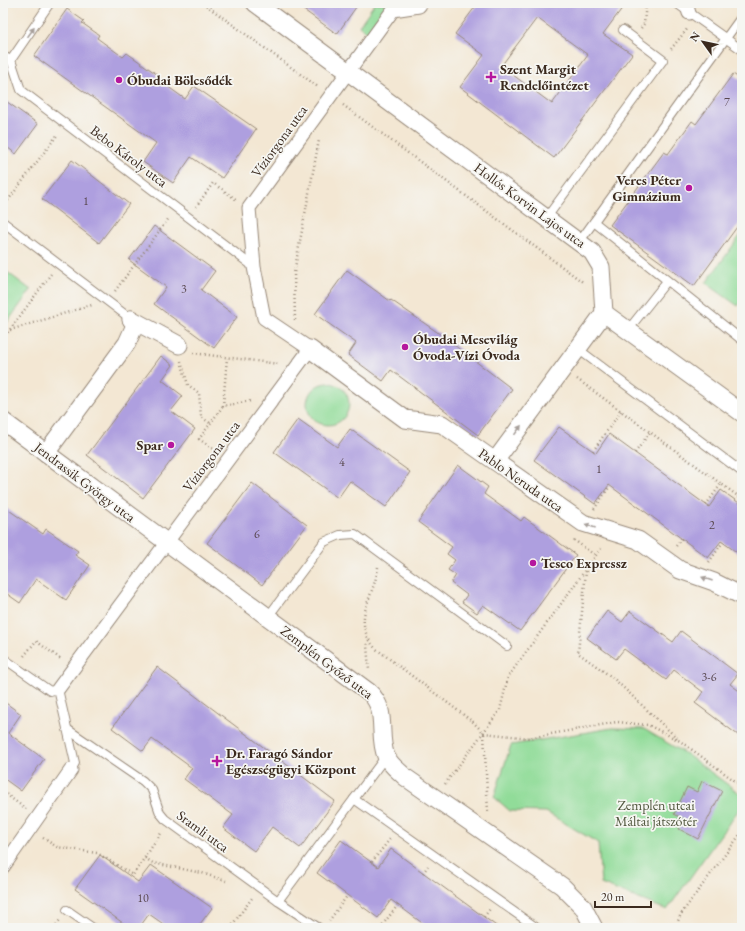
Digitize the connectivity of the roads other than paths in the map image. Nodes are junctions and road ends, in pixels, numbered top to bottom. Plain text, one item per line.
1 (50, 3) edge
2 (255, 3) edge
3 (421, 3) edge
4 (676, 3) edge
5 (690, 12) edge
6 (742, 16) edge
7 (623, 30) dead end
8 (726, 38) junction
9 (742, 50) edge
10 (7, 58) edge
11 (342, 68) junction
12 (547, 217) junction
13 (3, 222) edge
14 (594, 222) junction
15 (580, 241) junction
16 (254, 267) junction
17 (667, 281) junction
18 (604, 313) junction
19 (132, 319) junction
20 (628, 330) junction
21 (742, 340) edge
22 (179, 345) road end
23 (310, 349) junction
24 (578, 349) junction
25 (742, 413) edge
26 (3, 421) edge
27 (46, 453) junction
28 (495, 461) junction
29 (742, 472) edge
30 (166, 542) junction
31 (742, 596) edge
32 (267, 618) junction
33 (507, 646) dead end
34 (3, 658) edge
35 (58, 689) junction
36 (67, 729) junction
37 (386, 756) junction
38 (71, 770) joint
39 (354, 799) junction
40 (3, 867) edge
41 (278, 901) junction
42 (67, 910) dead end
43 (92, 928) edge
44 (318, 928) edge
45 (537, 928) edge
46 (594, 928) edge

10 -> 1 lane
2 - 11 street, Hollós Korvin Lajos utca
3 - 11 street, Víziorgona utca
4 - 5 lane
5 - 8 lane
6 - 8 lane
7 - 12 lane
8 - 9 lane
8 - 14 lane
10 - 16 lane, Bebo Károly utca
11 - 12 street, Hollós Korvin Lajos utca
11 - 16 street, Víziorgona utca
12 - 15 street, Hollós Korvin Lajos utca
13 - 19 lane
14 - 15 lane
14 - 17 lane
15 - 18 street, Hollós Korvin Lajos utca
16 - 23 street
17 - 20 lane
17 - 21 lane
18 - 20 street
18 - 24 street
19 - 22 street
19 - 27 street
20 - 25 street
23 - 28 street, Pablo Neruda utca
23 - 30 street, Víziorgona utca
28 -> 24 street
24 - 29 lane
26 - 27 street, Jendrassik György utca
27 - 30 street, Jendrassik György utca
31 -> 28 street, Pablo Neruda utca
30 - 32 street, Zemplén Győző utca
30 - 35 street, Víziorgona utca
32 - 33 lane
32 - 37 street, Zemplén Győző utca
34 - 35 lane
35 - 36 lane
36 - 38 lane
36 - 41 lane, Sramli utca
37 - 39 lane
37 - 46 street
38 - 40 street
39 - 41 lane
39 - 45 lane
41 - 44 lane, Sramli utca
42 - 43 lane

